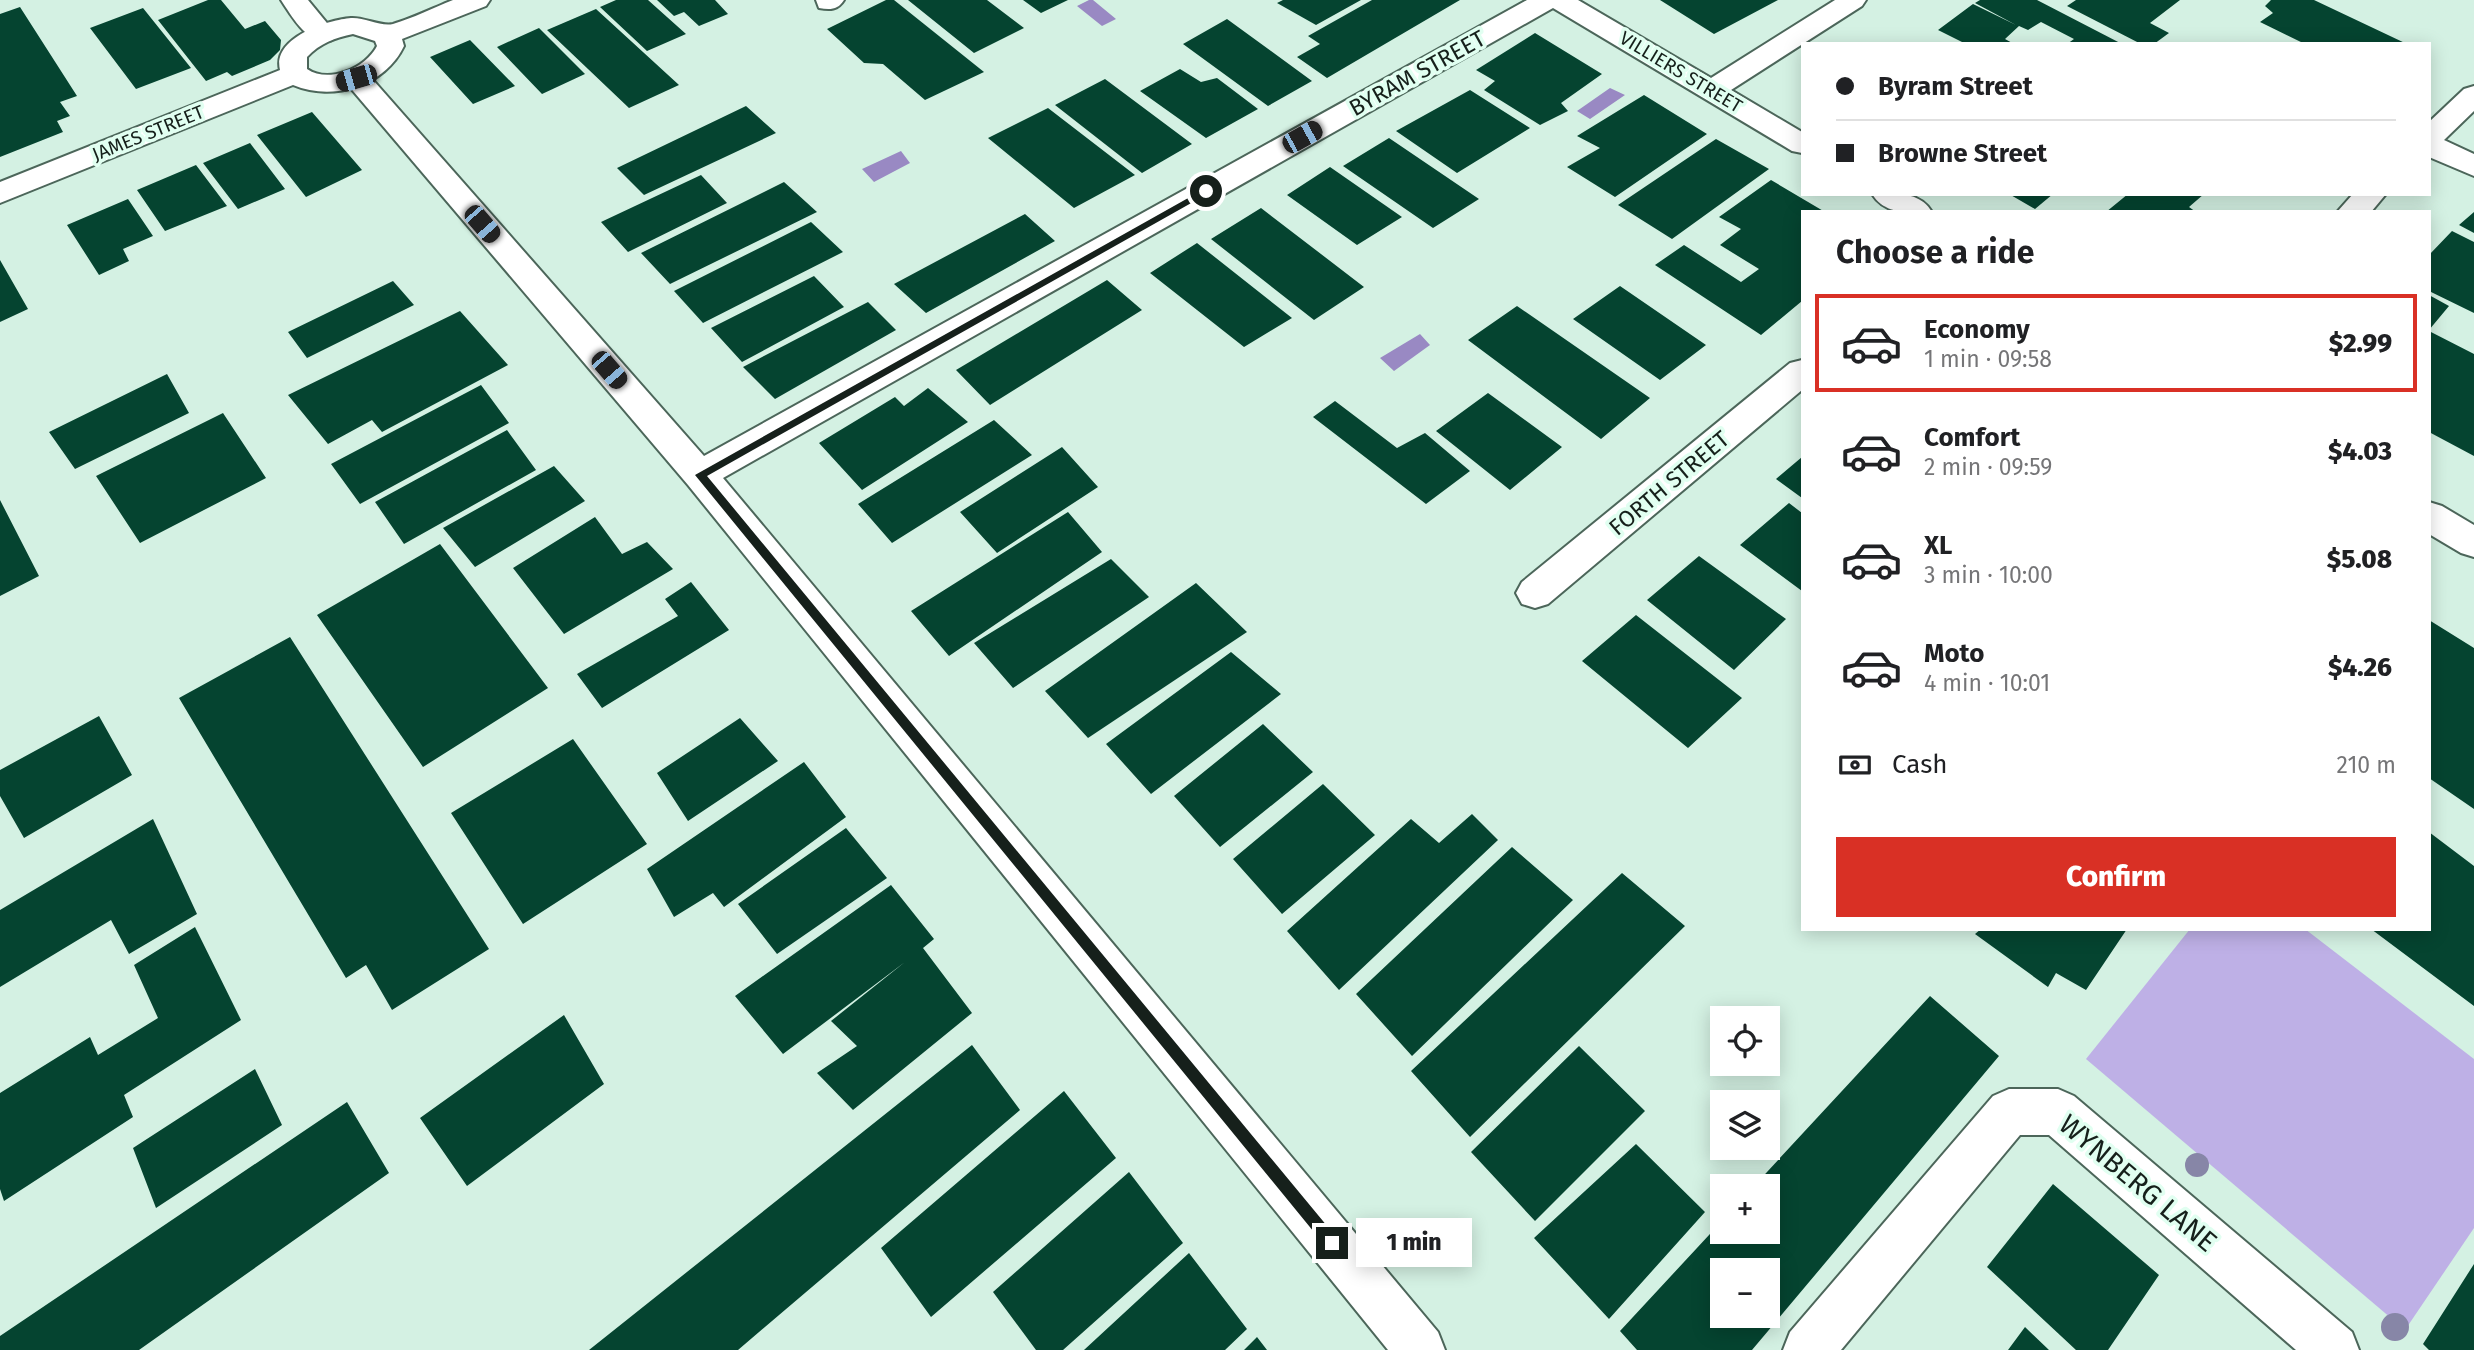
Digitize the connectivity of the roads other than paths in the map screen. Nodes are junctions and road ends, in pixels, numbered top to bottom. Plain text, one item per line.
1 (294, 0) edge
2 (477, 0) edge
3 (1547, 0) edge
4 (1559, 0) edge
5 (1853, 0) edge
6 (322, 34) junction
7 (387, 36) junction
8 (295, 74) junction
9 (356, 78) junction
10 (1711, 90) junction
11 (2474, 94) edge
12 (2431, 136) edge
13 (1801, 143) edge
14 (2431, 146) edge
15 (2474, 166) edge
16 (0, 192) edge
17 (1890, 196) edge
18 (2369, 196) edge
19 (1914, 210) edge
20 (2355, 210) edge
21 (1801, 373) edge
22 (700, 475) junction
23 (2431, 517) edge
24 (2474, 543) edge
25 (1535, 593) dead end
26 (1420, 1350) edge
27 (1808, 1350) edge
28 (2334, 1350) edge

1 - 6 street
2 - 7 street
3 - 22 street, BYRAM STREET
4 - 10 street, VILLIERS STREET
5 - 10 street
6 - 7 street
6 - 8 street
7 - 9 street
8 - 9 street
8 - 16 street, JAMES STREET
9 - 22 street
10 - 13 street, VILLIERS STREET
11 - 12 street
14 - 15 street
17 - 19 street
18 - 20 street
21 - 25 street, FORTH STREET
22 - 26 street
23 - 24 street
27 - 28 street, WYNBERG LANE

